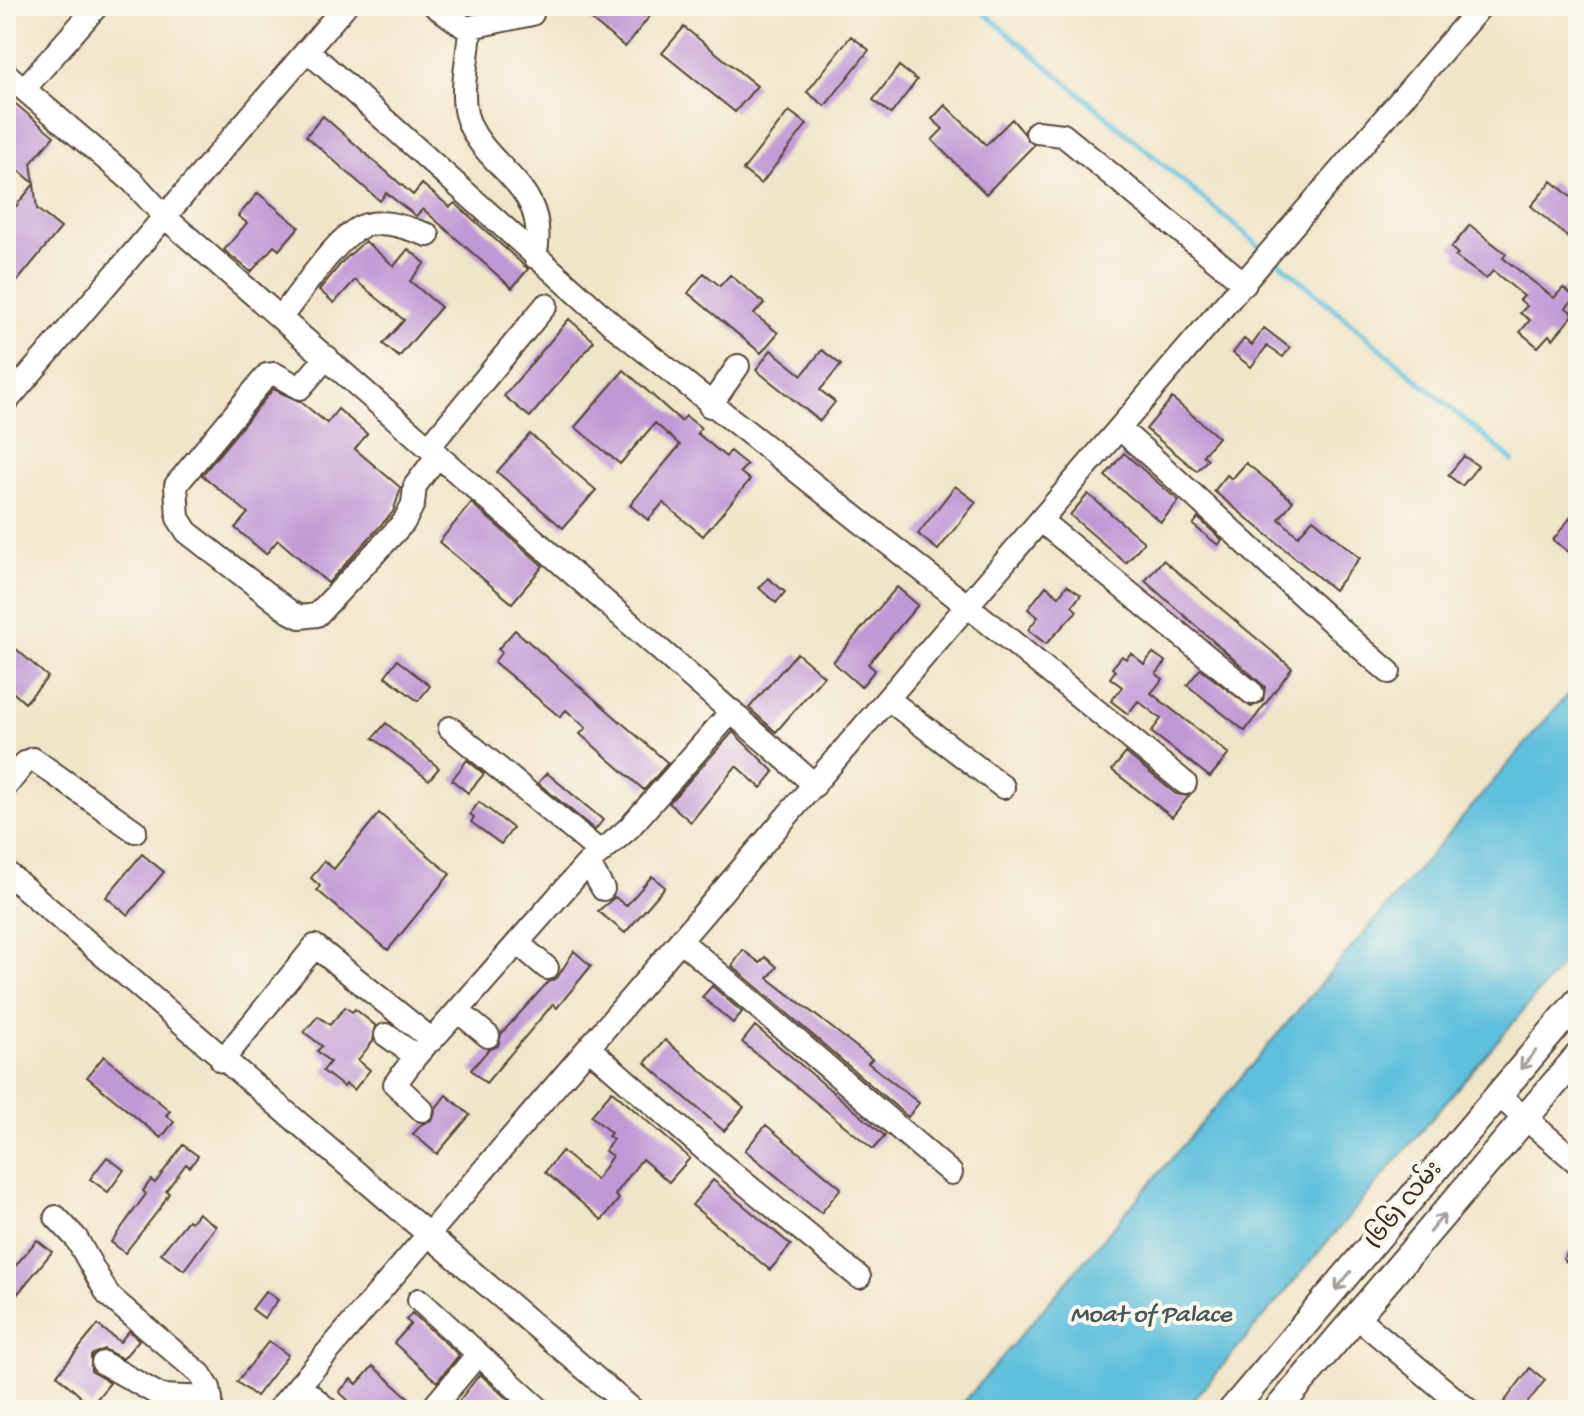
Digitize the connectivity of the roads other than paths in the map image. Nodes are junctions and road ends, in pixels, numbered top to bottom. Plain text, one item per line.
1 (97, 6) edge
2 (435, 6) edge
3 (1481, 6) edge
4 (340, 8) edge
5 (532, 14) dead end
6 (470, 28) junction
7 (307, 50) junction
8 (6, 74) edge
9 (24, 89) junction
10 (1037, 132) dead end
11 (166, 218) junction
12 (428, 235) dead end
13 (535, 257) junction
14 (1245, 284) junction
15 (546, 305) dead end
16 (281, 317) junction
17 (327, 357) junction
18 (738, 366) dead end
19 (6, 402) edge
20 (710, 406) junction
21 (1120, 429) junction
22 (433, 451) junction
23 (1041, 521) junction
24 (966, 608) junction
25 (1389, 672) dead end
26 (1252, 693) dead end
27 (888, 699) junction
28 (732, 711) junction
29 (450, 728) dead end
30 (1185, 783) dead end
31 (815, 785) junction
32 (6, 786) edge
33 (1003, 787) dead end
34 (135, 831) dead end
35 (594, 857) junction
36 (6, 872) edge
37 (603, 889) dead end
38 (681, 941) junction
39 (518, 943) junction
40 (547, 968) dead end
41 (1578, 1001) edge
42 (458, 1011) junction
43 (386, 1035) dead end
44 (488, 1036) dead end
45 (424, 1048) junction
46 (589, 1048) junction
47 (1578, 1056) edge
48 (222, 1061) junction
49 (1498, 1095) junction
50 (422, 1110) dead end
51 (1526, 1118) junction
52 (1578, 1163) edge
53 (951, 1173) dead end
54 (56, 1217) dead end
55 (427, 1237) junction
56 (859, 1277) dead end
57 (419, 1300) dead end
58 (1358, 1318) junction
59 (478, 1354) junction
60 (103, 1363) dead end
61 (299, 1385) junction
62 (211, 1404) edge
63 (278, 1410) edge
64 (328, 1410) edge
65 (431, 1410) edge
66 (540, 1410) edge
67 (633, 1410) edge
68 (1232, 1410) edge
69 (1277, 1410) edge
70 (1468, 1410) edge

1 - 9 street
2 - 6 street
3 - 14 street
4 - 7 street
5 - 6 street
6 - 13 street
7 - 11 street
7 - 13 street
8 - 9 street
9 - 11 street
10 - 14 street
11 - 16 street
11 - 19 street
12 - 16 street
13 - 20 street
14 - 21 street
15 - 22 street
16 - 17 street
17 - 22 street
17 - 22 street
18 - 20 street
20 - 24 street
21 - 23 street
21 - 25 street
22 - 28 street
23 - 24 street
23 - 26 street
24 - 27 street
24 - 30 street
27 - 31 street
27 - 33 street
28 - 31 street
28 - 35 street
29 - 35 street
31 - 38 street
32 - 34 street
35 - 37 street
35 - 39 street
36 - 48 street
38 - 46 street
38 - 53 street
39 - 40 street
39 - 42 street
41 -> 49 main road, (၆၆) လမ်း
42 - 44 street
42 - 45 street
43 - 45 street
45 - 48 street
45 - 50 street
46 - 55 street
46 - 56 street
47 - 51 main road, (၆၆) လမ်း
48 - 55 street
49 - 51 street
49 -> 68 main road, (၆၆) လမ်း
51 - 52 street
58 -> 51 main road, (၆၆) လမ်း
54 - 62 street
55 - 61 street
55 - 67 street
57 - 59 street
58 - 69 main road, (၆၆) လမ်း
58 - 70 street
59 - 65 street
59 - 66 street
60 - 62 street
61 - 63 street
61 - 64 street

